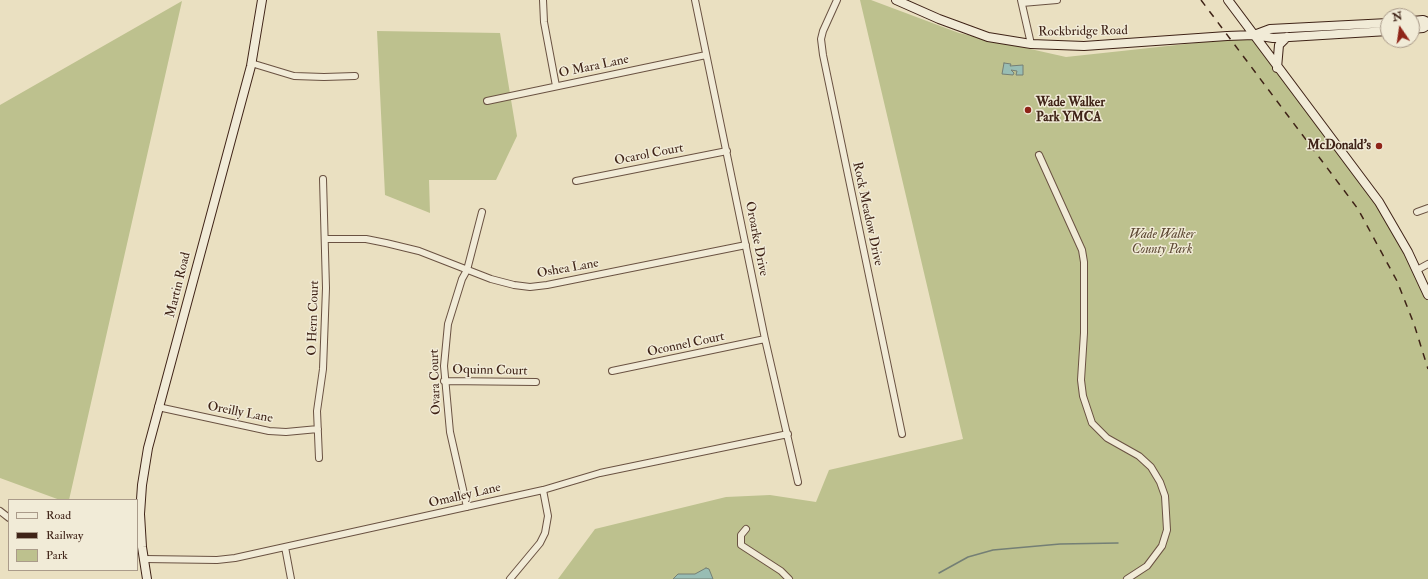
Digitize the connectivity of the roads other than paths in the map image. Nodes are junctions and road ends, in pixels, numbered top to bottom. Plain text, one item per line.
1 (262, 0) edge
2 (543, 0) edge
3 (695, 0) edge
4 (837, 0) edge
5 (896, 0) edge
6 (1057, 0) edge
7 (1228, 0) edge
8 (1022, 2) edge
9 (1380, 23) edge
10 (1380, 31) edge
11 (1254, 35) junction
12 (1287, 37) junction
13 (1031, 44) junction
14 (706, 55) junction
15 (251, 63) junction
16 (1277, 68) junction
17 (355, 76) dead end
18 (556, 86) junction
19 (487, 101) dead end
20 (727, 151) junction
21 (1039, 154) dead end
22 (323, 179) dead end
23 (576, 181) dead end
24 (1428, 208) edge
25 (482, 212) dead end
26 (1417, 212) dead end
27 (326, 239) junction
28 (746, 245) junction
29 (1428, 264) edge
30 (467, 270) junction
31 (1417, 270) junction
32 (1428, 295) edge
33 (765, 339) junction
34 (612, 371) dead end
35 (444, 381) junction
36 (536, 382) dead end
37 (158, 407) junction
38 (318, 429) junction
39 (788, 434) junction
40 (902, 434) dead end
41 (319, 458) dead end
42 (798, 482) dead end
43 (543, 490) junction
44 (467, 507) junction
45 (0, 511) edge
46 (8, 517) edge
47 (746, 528) dead end
48 (285, 547) junction
49 (144, 559) junction
50 (147, 579) edge
51 (291, 579) edge
52 (510, 579) edge
53 (789, 579) edge
54 (1127, 579) edge

1 - 15 main road, Martin Road
2 - 18 street
3 - 14 street, Oroarke Drive
4 - 40 street, Rock Meadow Drive
5 - 13 main road, Rockbridge Road
6 - 8 street
7 - 11 main road
8 - 13 street
9 - 11 main road, Rockbridge Road
10 - 12 main road, Rockbridge Road
11 - 12 main road, Rockbridge Road
11 - 13 main road, Rockbridge Road
11 - 16 main road
12 - 16 main road
14 - 18 street, O Mara Lane
14 - 20 street, Oroarke Drive
15 - 17 street
15 - 37 main road, Martin Road
16 - 31 main road
18 - 19 street, O Mara Lane
20 - 23 street, Ocarol Court
20 - 28 street, Oroarke Drive
21 - 54 street
22 - 27 street, O Hern Court
24 - 26 street
25 - 30 street, Ovara Court
27 - 30 street, Oshea Lane
27 - 38 street, O Hern Court
28 - 30 street, Oshea Lane
28 - 33 street, Oroarke Drive
29 - 31 street
30 - 35 street, Ovara Court
31 - 32 main road
33 - 34 street, Oconnel Court
33 - 39 street, Oroarke Drive
35 - 36 street, Oquinn Court
35 - 44 street, Ovara Court
37 - 38 street, Oreilly Lane
37 - 49 main road, Martin Road
38 - 41 street, O Hern Court
39 - 42 street, Oroarke Drive
39 - 43 street, Omalley Lane
43 - 44 street, Omalley Lane
43 - 52 street
44 - 48 street, Omalley Lane
45 - 46 street
47 - 53 street
48 - 49 street, Omalley Lane
48 - 51 street
49 - 50 main road, Martin Road

